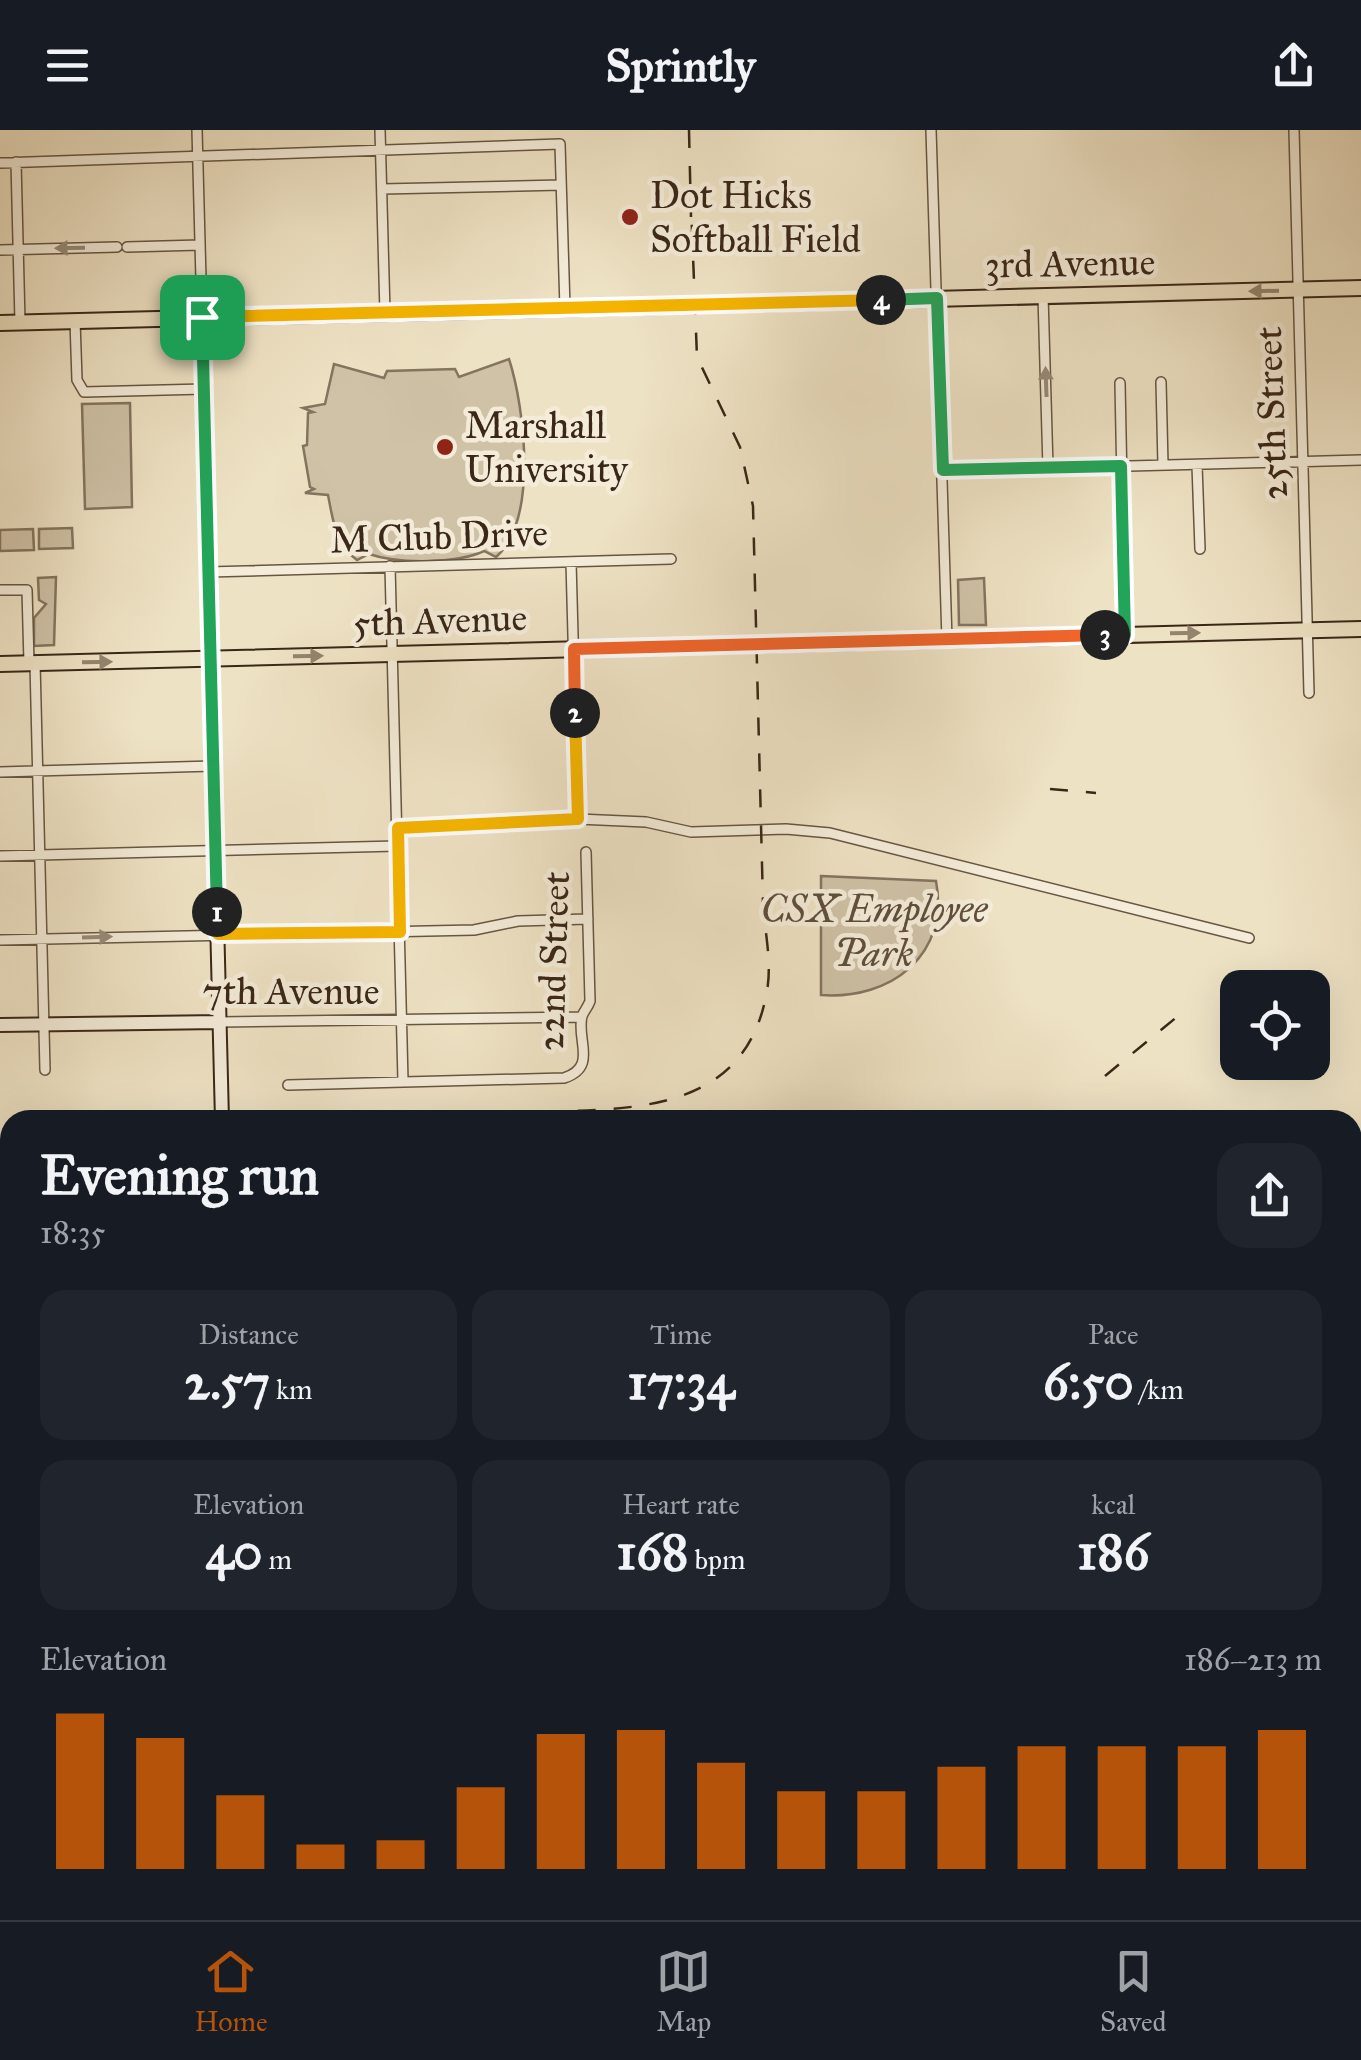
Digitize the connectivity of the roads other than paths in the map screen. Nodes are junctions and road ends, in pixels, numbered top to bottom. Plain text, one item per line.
1 (197, 130) edge
2 (380, 130) edge
3 (930, 130) edge
4 (1294, 130) edge
5 (381, 149) junction
6 (198, 157) junction
7 (0, 162) edge
8 (16, 162) junction
9 (561, 185) junction
10 (382, 189) junction
11 (200, 245) junction
12 (0, 250) edge
13 (18, 250) junction
14 (1361, 288) edge
15 (1298, 290) junction
16 (1044, 296) junction
17 (937, 298) junction
18 (564, 308) junction
19 (384, 313) junction
20 (202, 317) junction
21 (75, 321) junction
22 (20, 322) junction
23 (0, 323) edge
24 (1161, 382) dead end
25 (1120, 383) dead end
26 (204, 389) junction
27 (1361, 460) edge
28 (1303, 462) junction
29 (1197, 465) junction
30 (1121, 466) junction
31 (1162, 466) junction
32 (1048, 468) junction
33 (943, 470) junction
34 (1200, 548) dead end
35 (671, 560) dead end
36 (571, 562) junction
37 (390, 566) junction
38 (208, 572) junction
39 (0, 590) edge
40 (1361, 629) edge
41 (1306, 630) junction
42 (1125, 635) junction
43 (947, 640) junction
44 (574, 649) junction
45 (392, 654) junction
46 (211, 658) junction
47 (32, 663) junction
48 (0, 664) edge
49 (1310, 694) dead end
50 (214, 766) junction
51 (38, 771) junction
52 (0, 772) edge
53 (578, 819) junction
54 (398, 828) junction
55 (397, 846) junction
56 (216, 850) junction
57 (586, 852) dead end
58 (40, 854) junction
59 (0, 856) edge
60 (588, 918) junction
61 (400, 932) junction
62 (218, 934) junction
63 (1249, 938) dead end
64 (42, 939) junction
65 (0, 940) edge
66 (582, 1016) junction
67 (401, 1021) junction
68 (220, 1022) junction
69 (44, 1024) junction
70 (0, 1026) edge
71 (45, 1070) dead end
72 (403, 1082) junction
73 (288, 1085) dead end
74 (222, 1110) edge

1 - 6 street
2 - 5 street
3 - 17 street
4 - 15 street, 25th Street
5 - 6 street
5 - 9 street
5 - 10 street
6 - 8 street
6 - 11 street
7 - 8 street
8 - 13 street
9 - 10 street
9 - 18 street
10 - 19 street
11 -> 13 street
11 - 20 street
12 - 13 street
13 - 22 street
14 - 15 main road, 3rd Avenue
15 -> 16 main road, 3rd Avenue
15 - 28 street, 25th Street
16 - 17 main road, 3rd Avenue
32 -> 16 street
17 - 18 main road, 3rd Avenue
17 - 33 street
18 - 19 main road, 3rd Avenue
19 - 20 main road, 3rd Avenue
20 - 21 main road, 3rd Avenue
20 - 26 main road
21 - 22 main road, 3rd Avenue
21 - 26 street
22 - 23 main road, 3rd Avenue
24 - 31 street
25 - 30 street
26 - 38 main road
27 - 28 street
28 - 29 street
28 - 41 street, 25th Street
29 - 31 street
29 - 34 street
30 - 31 street
30 - 32 street
30 - 42 street
32 - 33 street
33 - 43 street
35 - 36 street, M Club Drive
36 - 37 street, M Club Drive
36 - 44 street, 22nd Street
37 - 38 street, M Club Drive
37 - 45 street
38 - 46 main road
39 - 47 street
40 - 41 main road, 5th Avenue
42 -> 41 main road, 5th Avenue
41 - 49 street, 25th Street
42 - 43 main road, 5th Avenue
43 - 44 main road, 5th Avenue
44 - 45 main road, 5th Avenue
44 - 53 street, 22nd Street
46 -> 45 main road, 5th Avenue
45 - 54 street
47 -> 46 main road, 5th Avenue
46 - 50 main road
47 - 48 main road, 5th Avenue
47 - 51 street
50 - 51 street
50 - 56 main road
51 - 52 street
51 - 58 street
53 - 54 street
53 - 63 street
54 - 55 street
55 - 56 street
55 - 61 street
56 - 58 street
56 - 62 main road
57 - 60 street, 22nd Street
58 - 59 street
58 - 64 street
60 - 61 street
60 - 66 street, 22nd Street
61 - 62 street
61 - 67 street
64 -> 62 street
62 - 68 main road
64 - 65 street
64 - 69 street
66 - 67 street, 7th Avenue
66 - 72 street, 22nd Street
67 - 68 street, 7th Avenue
67 - 72 street
68 - 69 main road, 7th Avenue
68 - 74 main road
69 - 70 main road, 7th Avenue
69 - 71 street
72 - 73 street

